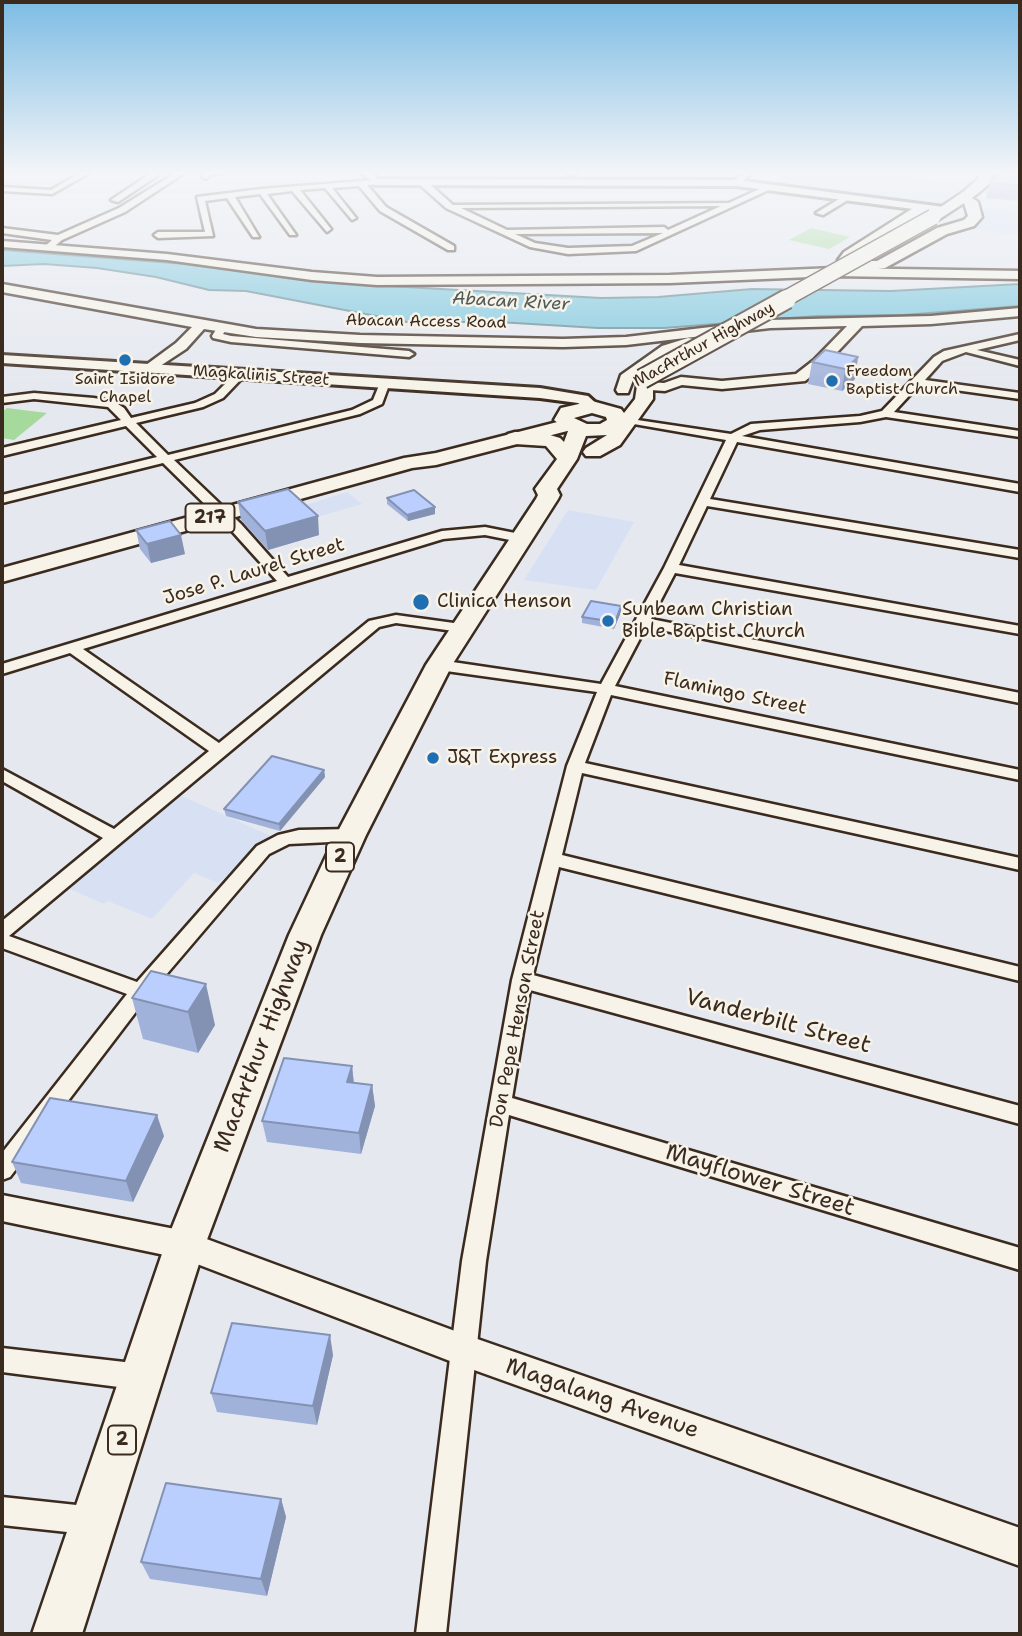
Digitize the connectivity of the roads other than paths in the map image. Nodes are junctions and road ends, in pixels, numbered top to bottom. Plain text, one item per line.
1 (52, 248) edge
2 (546, 248) edge
3 (634, 248) edge
4 (863, 248) edge
5 (877, 248) edge
6 (910, 248) edge
7 (847, 261) junction
8 (880, 265) junction
9 (824, 272) junction
10 (929, 275) junction
11 (1020, 275) edge
12 (2, 288) edge
13 (1020, 312) edge
14 (858, 322) junction
15 (201, 325) junction
16 (222, 328) junction
17 (722, 332) junction
18 (1020, 337) edge
19 (963, 349) junction
20 (409, 354) dead end
21 (2, 359) edge
22 (1020, 363) edge
23 (151, 369) junction
24 (240, 375) junction
25 (919, 382) junction
26 (384, 385) junction
27 (648, 385) junction
28 (623, 390) junction
29 (1020, 396) edge
30 (2, 400) edge
31 (886, 414) junction
32 (595, 418) junction
33 (129, 422) junction
34 (760, 426) junction
35 (689, 432) junction
36 (1020, 434) edge
37 (516, 438) junction
38 (732, 440) junction
39 (2, 452) edge
40 (167, 458) junction
41 (567, 458) junction
42 (419, 461) junction
43 (1020, 488) edge
44 (549, 495) junction
45 (2, 499) edge
46 (702, 501) junction
47 (222, 515) junction
48 (520, 538) junction
49 (1020, 554) edge
50 (671, 568) junction
51 (2, 575) edge
52 (285, 582) junction
53 (642, 622) junction
54 (461, 628) junction
55 (1020, 630) edge
56 (72, 648) junction
57 (439, 665) junction
58 (2, 669) edge
59 (606, 689) junction
60 (1020, 698) edge
61 (220, 751) junction
62 (575, 766) junction
63 (2, 774) edge
64 (1020, 775) edge
65 (351, 835) junction
66 (114, 837) junction
67 (551, 859) junction
68 (1020, 864) edge
69 (2, 930) edge
70 (2, 941) edge
71 (1020, 974) edge
72 (522, 980) junction
73 (141, 991) junction
74 (500, 1103) junction
75 (1020, 1115) edge
76 (2, 1170) edge
77 (2, 1208) edge
78 (186, 1245) junction
79 (1020, 1258) edge
80 (463, 1350) junction
81 (2, 1360) edge
82 (142, 1377) junction
83 (2, 1511) edge
84 (95, 1521) junction
85 (1020, 1547) edge
86 (57, 1634) edge
87 (432, 1634) edge

1 - 9 street
2 - 3 street
4 - 7 highway
5 - 27 highway, MacArthur Highway / 2
6 - 8 highway
7 - 8 highway
7 - 9 street
8 - 10 street
9 - 10 street
10 - 11 street
12 - 15 street, Abacan Access Road
13 - 14 street
14 - 17 street
14 - 27 street
15 - 16 street, Abacan Access Road
15 - 23 street
16 - 17 street, Abacan Access Road
16 - 20 street
17 - 28 street
18 - 19 street
19 - 22 street
19 - 25 street
21 - 23 main road, Magkalinis Street
23 - 24 main road, Magkalinis Street
24 - 26 main road, Magkalinis Street
24 - 33 street
25 - 29 street
25 - 31 street
26 - 32 main road, Magkalinis Street
26 - 40 street
27 - 28 highway, MacArthur Highway / 2
27 - 32 highway
28 - 32 highway, MacArthur Highway / 2
30 - 33 street
31 - 34 street
31 - 36 street
32 - 35 street
32 - 37 main road, 217
32 - 41 highway, MacArthur Highway / 2
32 - 42 main road, 217
32 - 44 highway, MacArthur Highway / 2
33 - 39 street
33 - 40 street
34 - 35 street
34 - 38 street
35 - 38 street
37 - 41 highway
37 - 42 main road, 217
38 - 43 street
38 - 46 street, Don Pepe Henson Street
40 - 45 street
40 - 47 street
41 - 44 highway, MacArthur Highway / 2
42 - 47 main road, 217
44 - 48 highway, MacArthur Highway / 2
46 - 49 street
46 - 50 street, Don Pepe Henson Street
47 - 51 main road, 217
47 - 52 street
48 - 52 street, Jose P. Laurel Street
48 - 54 highway, MacArthur Highway / 2
50 - 53 street, Don Pepe Henson Street
50 - 55 street
52 - 56 street, Jose P. Laurel Street
53 - 59 street, Don Pepe Henson Street
53 - 60 street
54 - 57 highway, MacArthur Highway / 2
54 - 61 street
56 - 58 street, Jose P. Laurel Street
56 - 61 street
57 - 59 street, Flamingo Street
57 - 65 highway, MacArthur Highway / 2
59 - 62 street, Don Pepe Henson Street
59 - 64 street, Flamingo Street
61 - 66 street
62 - 67 street, Don Pepe Henson Street
62 - 68 street
63 - 66 street
65 - 73 street
65 - 78 highway, MacArthur Highway / 2
66 - 69 street
67 - 71 street
67 - 72 street, Don Pepe Henson Street
70 - 73 street
72 - 74 street, Don Pepe Henson Street
72 - 75 street, Vanderbilt Street
73 - 76 street
74 - 79 street, Mayflower Street
74 - 80 street, Don Pepe Henson Street
77 - 78 street, Magalang Avenue
78 - 80 street, Magalang Avenue
78 - 82 highway, MacArthur Highway / 2
80 - 85 street, Magalang Avenue
80 - 87 street, Don Pepe Henson Street
81 - 82 street
82 - 84 highway, MacArthur Highway / 2
83 - 84 street
84 - 86 highway, MacArthur Highway / 2

